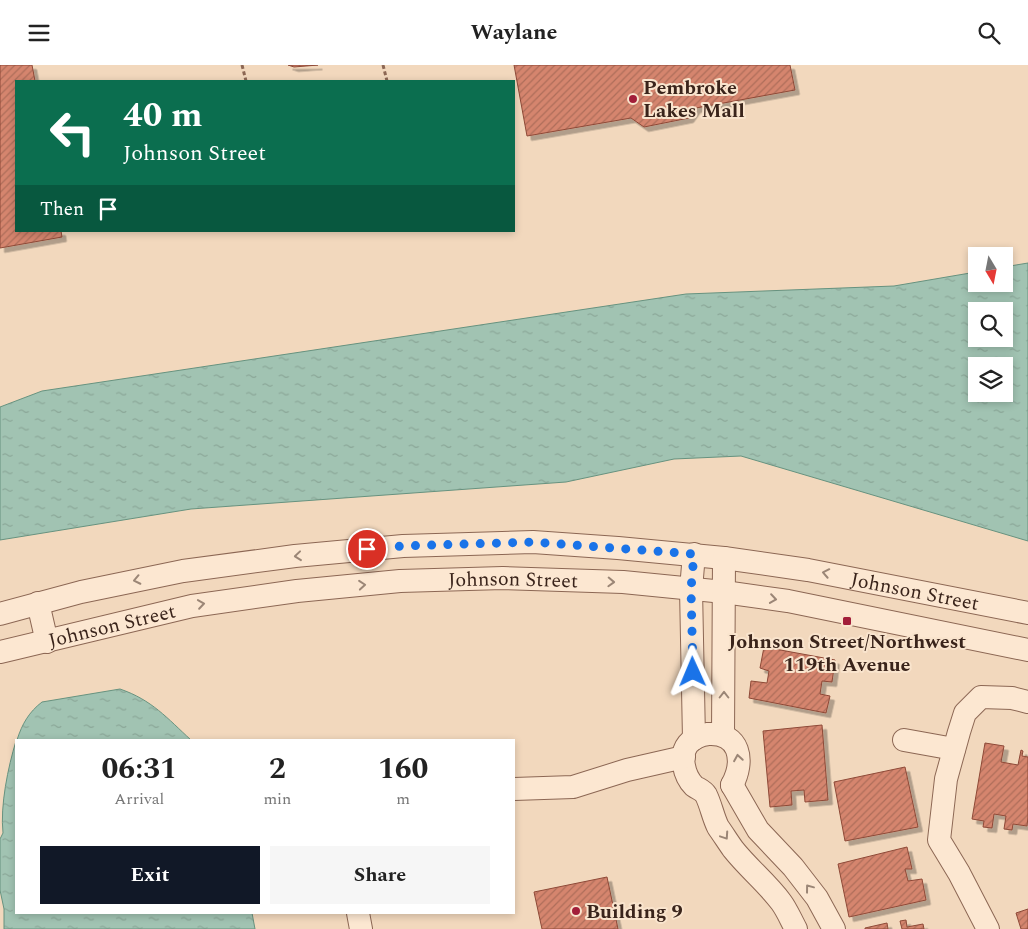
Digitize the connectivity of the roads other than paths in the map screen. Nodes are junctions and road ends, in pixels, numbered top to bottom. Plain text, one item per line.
1 (694, 554) junction
2 (724, 558) junction
3 (691, 589) junction
4 (724, 592) junction
5 (38, 603) junction
6 (1028, 613) edge
7 (0, 614) edge
8 (48, 642) junction
9 (1028, 650) edge
10 (0, 652) edge
11 (1028, 703) edge
12 (723, 735) junction
13 (904, 740) dead end
14 (689, 748) junction
15 (954, 749) junction
16 (732, 785) junction
17 (515, 789) edge
18 (705, 792) junction
19 (358, 914) edge
20 (361, 929) edge
21 (796, 929) edge
22 (834, 929) edge
23 (988, 929) edge

1 - 2 street, Johnson Street
1 - 3 street
1 -> 5 street, Johnson Street
2 - 4 street
6 -> 2 street, Johnson Street
3 - 4 street, Johnson Street
8 -> 3 street, Johnson Street
3 - 14 street
4 -> 9 street, Johnson Street
12 -> 4 street
5 - 7 street, Johnson Street
5 - 8 street
8 - 10 street, Johnson Street
11 - 15 street
12 - 14 street
16 -> 12 street
13 - 15 street
14 - 17 street
14 - 18 street
15 - 23 street
16 - 18 street
22 -> 16 street
18 -> 21 street
19 - 20 street

